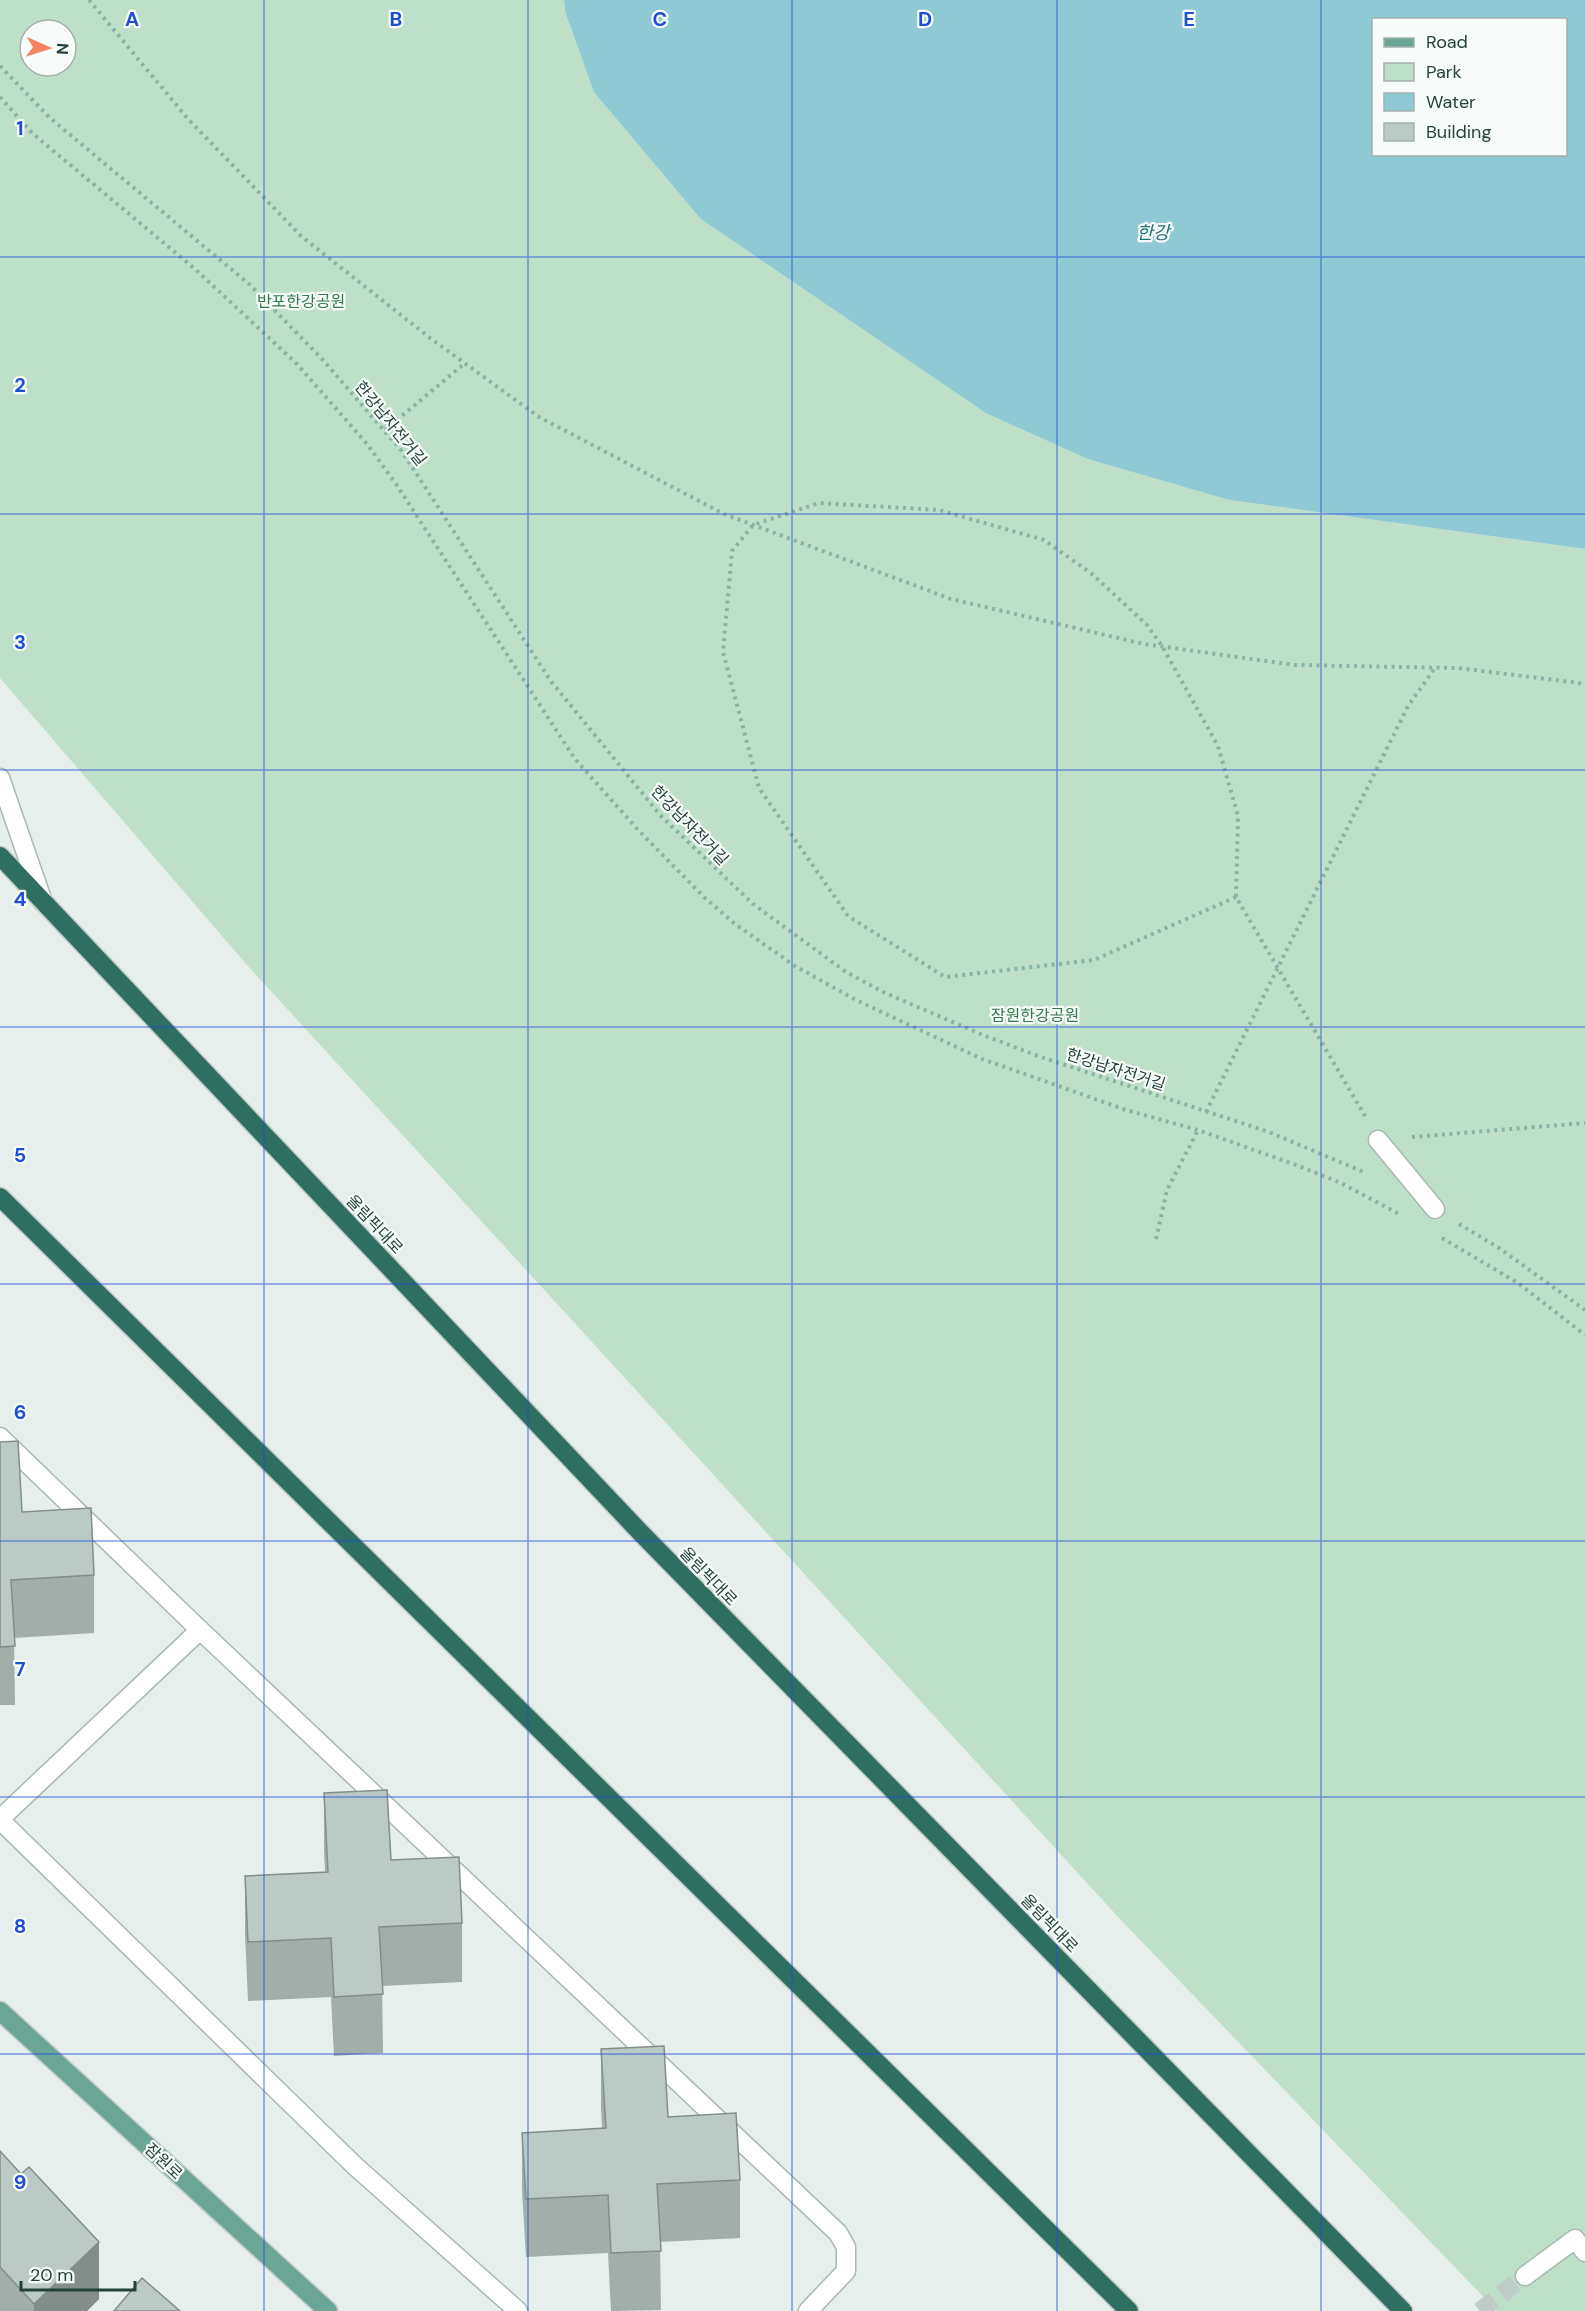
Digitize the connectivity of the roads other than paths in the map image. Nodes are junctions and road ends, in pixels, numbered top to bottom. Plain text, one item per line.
1 (0, 778) edge
2 (0, 856) edge
3 (44, 902) junction
4 (1378, 1140) road end
5 (0, 1197) edge
6 (1435, 1209) road end
7 (0, 1437) edge
8 (200, 1630) junction
9 (0, 1819) edge
10 (0, 2011) edge
11 (1585, 2252) edge
12 (1526, 2276) tunnel mouth
13 (328, 2311) edge
14 (518, 2311) edge
15 (808, 2311) edge
16 (1129, 2311) edge
17 (1403, 2311) edge

1 - 3 street
2 - 3 highway, 올림픽대로
3 - 17 highway, 올림픽대로
4 - 6 street
5 - 16 highway
7 - 8 street
8 - 9 street
8 - 15 street
9 - 14 street
10 - 13 main road, 잠원로
11 - 12 street

